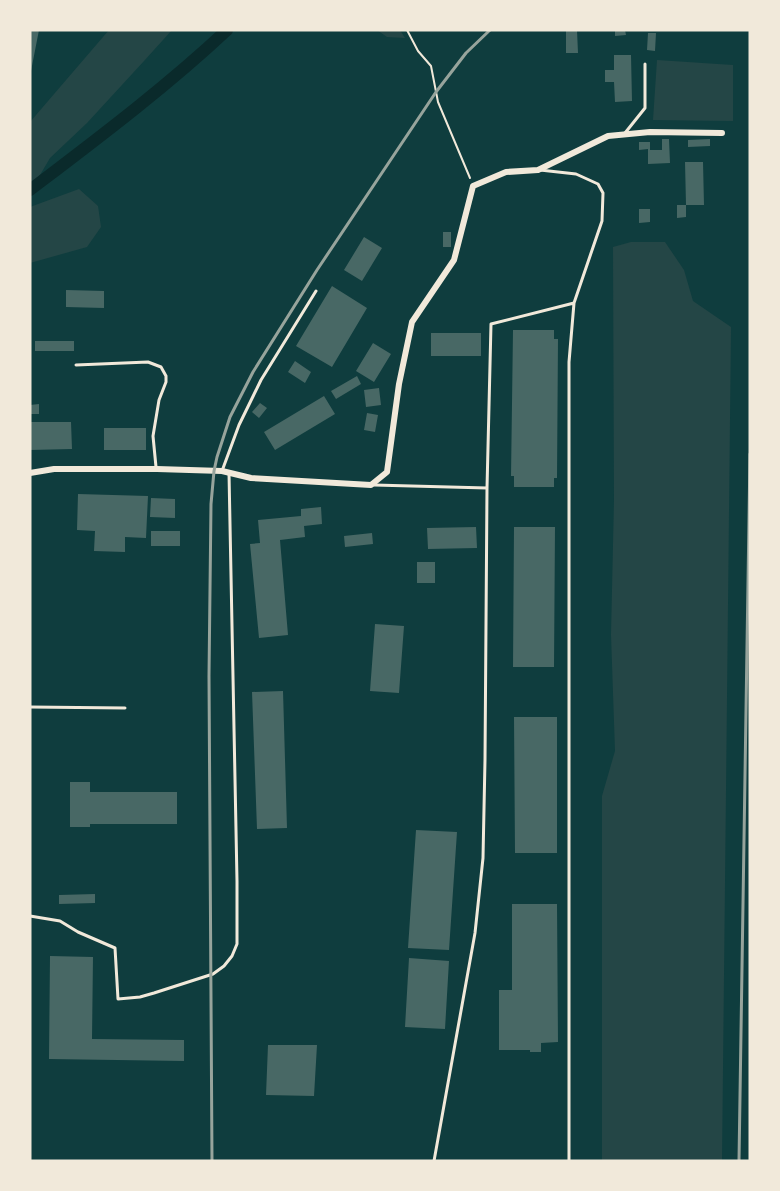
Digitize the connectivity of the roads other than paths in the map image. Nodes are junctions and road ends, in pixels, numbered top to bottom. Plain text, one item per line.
1 (645, 64) dead end
2 (722, 133) dead end
3 (625, 134) junction
4 (538, 170) junction
5 (316, 291) dead end
6 (574, 303) junction
7 (76, 365) dead end
8 (157, 469) junction
9 (226, 472) junction
10 (30, 473) edge
11 (371, 485) junction
12 (487, 488) junction
13 (30, 707) edge
14 (125, 708) dead end
15 (30, 916) edge
16 (434, 1161) edge
17 (569, 1161) edge

1 - 3 lane
2 - 3 street
3 - 4 street
4 - 6 lane
4 - 11 street
5 - 9 lane
6 - 12 lane
6 - 17 lane
7 - 8 lane
8 - 9 street
8 - 10 street
9 - 11 street
9 - 15 lane
11 - 12 lane
12 - 16 lane
13 - 14 lane

